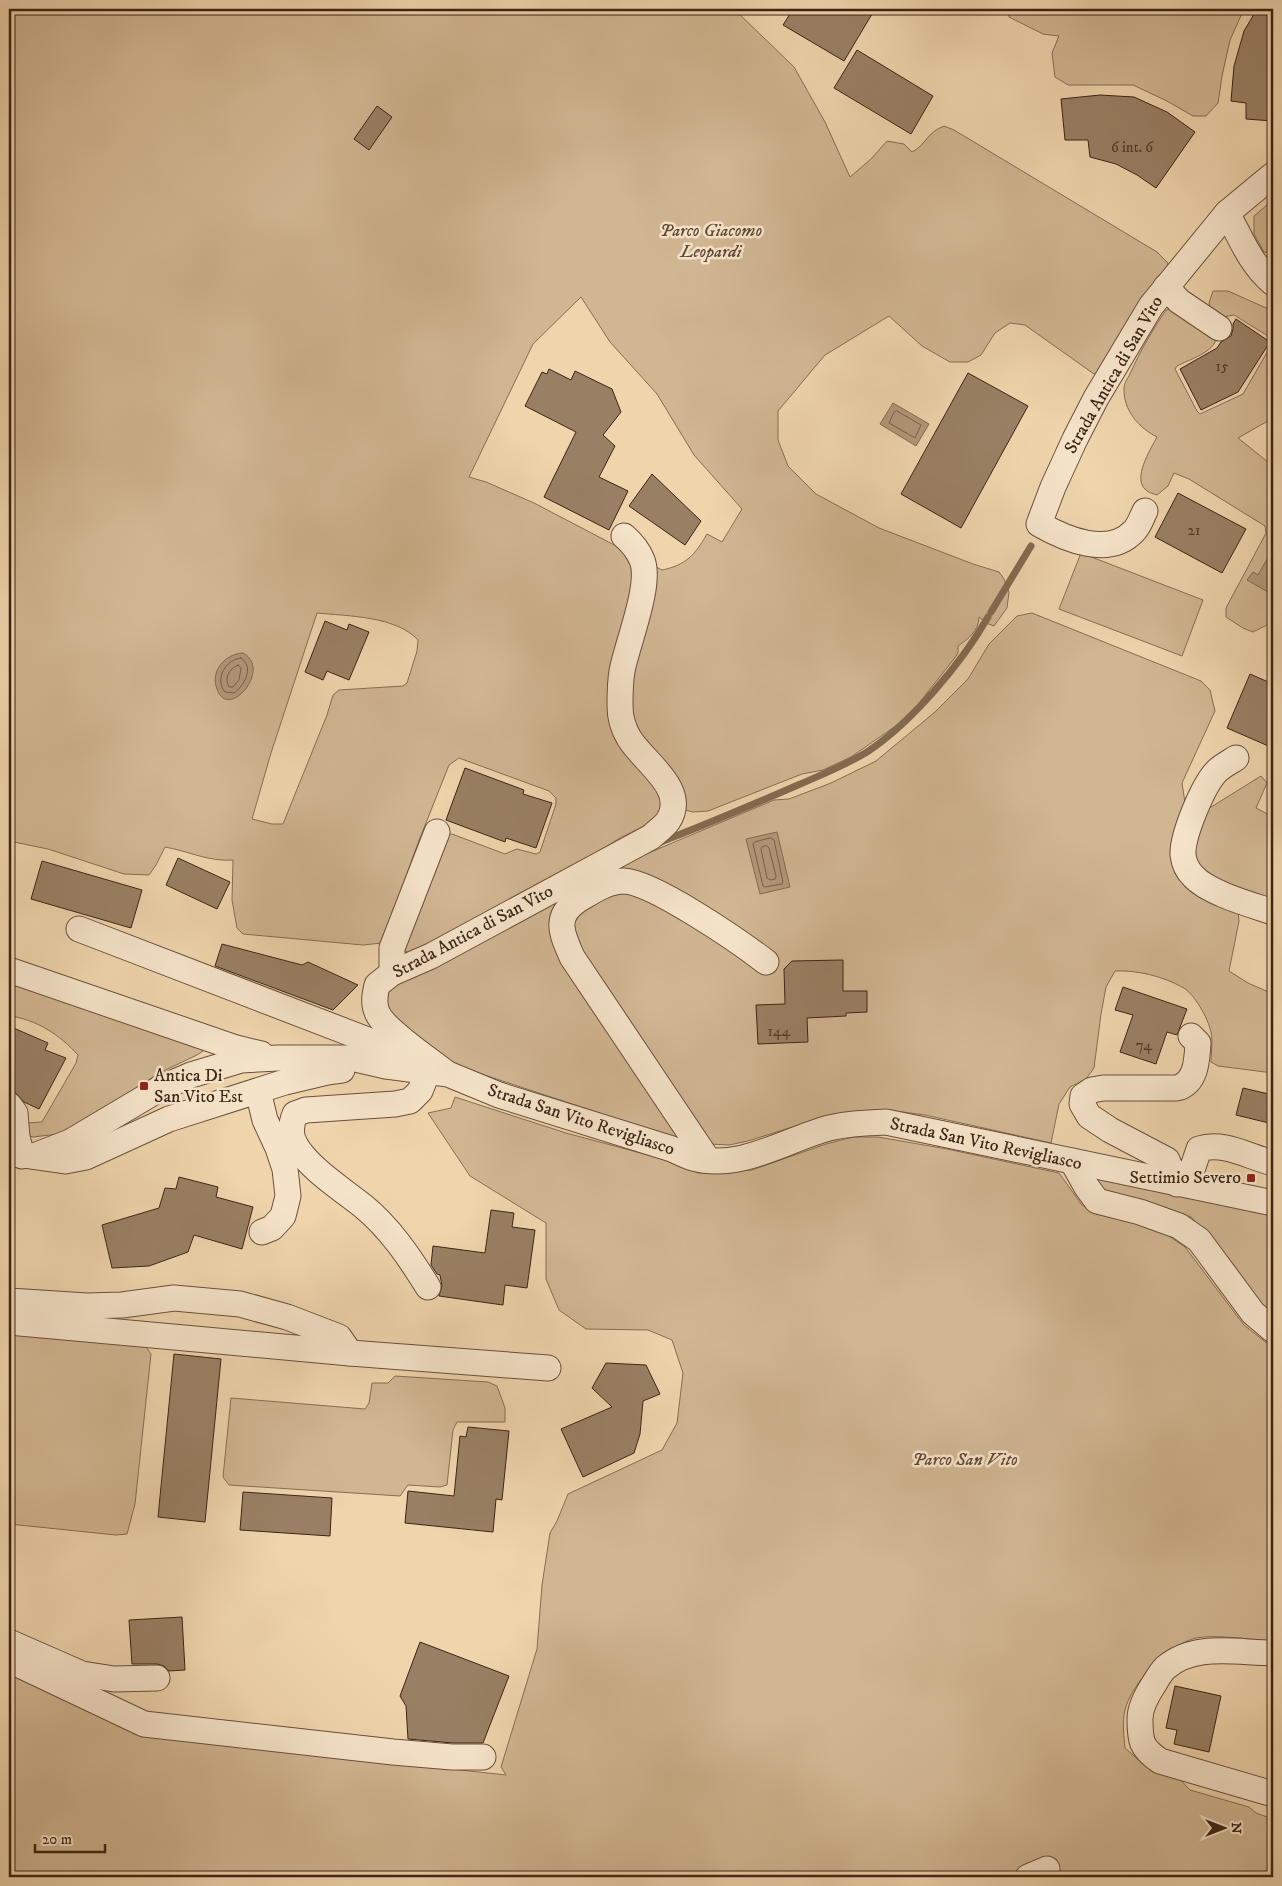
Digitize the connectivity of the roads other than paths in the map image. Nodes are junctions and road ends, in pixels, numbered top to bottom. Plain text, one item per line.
1 (1273, 175) edge
2 (1228, 213) junction
3 (1273, 282) edge
4 (1166, 286) junction
5 (1219, 328) dead end
6 (1145, 511) dead end
7 (624, 536) dead end
8 (1236, 758) dead end
9 (436, 832) dead end
10 (1273, 912) edge
11 (79, 928) dead end
12 (766, 962) dead end
13 (9, 970) edge
14 (392, 974) junction
15 (1191, 1036) dead end
16 (278, 1058) junction
17 (386, 1066) junction
18 (438, 1073) junction
19 (258, 1091) junction
20 (9, 1105) edge
21 (22, 1155) edge
22 (708, 1160) junction
23 (1072, 1162) junction
24 (1273, 1163) edge
25 (1177, 1184) junction
26 (1273, 1203) edge
27 (262, 1232) dead end
28 (428, 1287) dead end
29 (9, 1301) edge
30 (9, 1322) edge
31 (1273, 1330) edge
32 (350, 1353) junction
33 (548, 1368) dead end
34 (9, 1642) edge
35 (1273, 1653) edge
36 (9, 1660) edge
37 (157, 1678) dead end
38 (483, 1757) dead end
39 (1191, 1770) junction
40 (1273, 1794) edge
41 (1273, 1813) edge

1 - 2 street, Strada Antica di San Vito
2 - 3 street
2 - 4 street, Strada Antica di San Vito
4 - 5 street
4 - 6 street, Strada Antica di San Vito
7 - 14 street, Strada Antica di San Vito
8 - 10 street
9 - 14 street
11 - 18 street
12 - 22 street
13 - 16 street
14 - 18 street, Strada Antica di San Vito
15 - 25 street
16 - 17 street, Strada San Vito Revigliasco
16 - 21 street, Strada San Vito Revigliasco
17 - 18 street, Strada San Vito Revigliasco
17 - 19 street, Strada San Vito Revigliasco
18 - 22 street, Strada San Vito Revigliasco
18 - 28 street
19 - 21 street, Strada San Vito Revigliasco
19 - 27 street
20 - 21 street
22 - 23 street, Strada San Vito Revigliasco
23 - 25 street, Strada San Vito Revigliasco
23 - 31 street
24 - 25 street
25 - 26 street, Strada San Vito Revigliasco
29 - 32 street
30 - 32 street
32 - 33 street
34 - 37 street
35 - 39 street
36 - 38 street
39 - 40 street
39 - 41 street

